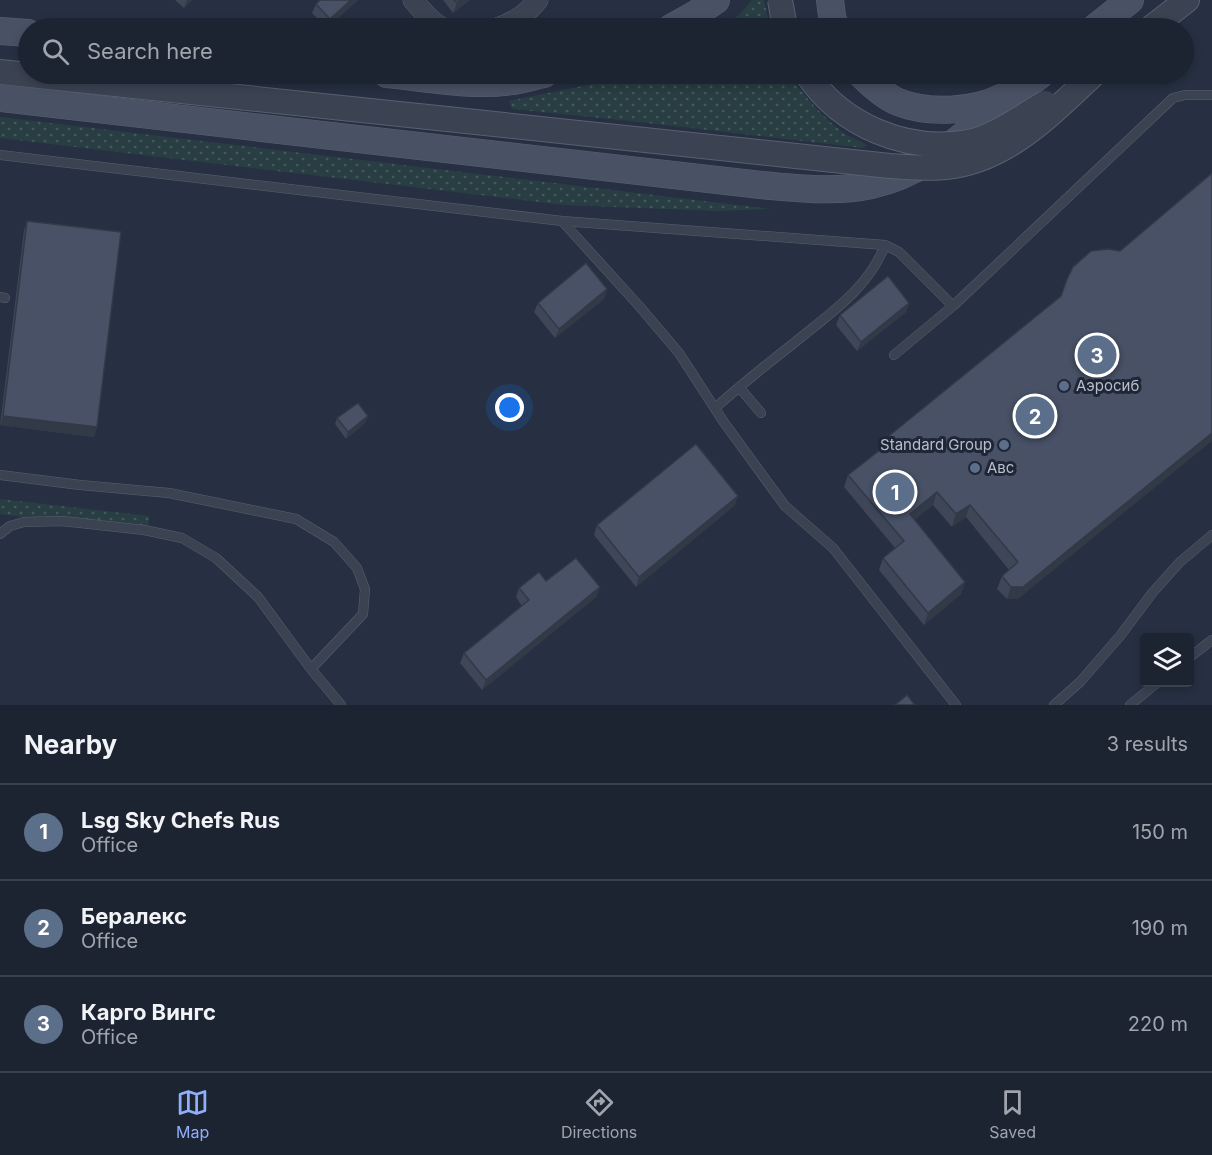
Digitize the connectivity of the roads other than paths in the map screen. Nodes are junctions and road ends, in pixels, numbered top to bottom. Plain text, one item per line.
1 (413, 0) edge
2 (538, 0) edge
3 (716, 0) edge
4 (780, 0) edge
5 (830, 0) edge
6 (1130, 0) edge
7 (1187, 0) edge
8 (429, 18) edge
9 (519, 18) edge
10 (689, 18) edge
11 (783, 18) edge
12 (832, 18) edge
13 (1108, 18) edge
14 (1164, 18) edge
15 (0, 31) edge
16 (18, 32) edge
17 (0, 72) edge
18 (18, 74) edge
19 (114, 84) edge
20 (814, 84) edge
21 (873, 84) edge
22 (1023, 84) edge
23 (1028, 84) edge
24 (1078, 84) edge
25 (1084, 84) edge
26 (1212, 95) edge
27 (0, 98) edge
28 (0, 155) edge
29 (562, 221) junction
30 (885, 245) junction
31 (953, 306) junction
32 (894, 355) dead end
33 (739, 387) junction
34 (715, 408) junction
35 (761, 413) dead end
36 (0, 475) edge
37 (0, 534) edge
38 (1212, 535) edge
39 (1212, 640) edge
40 (1194, 654) edge
41 (311, 669) junction
42 (1152, 687) edge
43 (340, 705) edge
44 (956, 705) edge
45 (1054, 705) edge
46 (1130, 705) edge

1 - 8 street
2 - 9 street
3 - 10 main road
4 - 11 street, bridge
5 - 12 main road
6 - 13 main road
7 - 14 street
15 - 16 main road
17 - 18 street, bridge
19 - 25 street, bridge
20 - 24 street, bridge
21 - 22 main road
23 - 27 main road
26 - 31 lane
28 - 29 lane
29 - 30 lane
29 - 34 lane
30 - 31 lane
30 - 33 lane
31 - 32 lane
33 - 34 lane
33 - 35 lane
34 - 44 lane
36 - 41 lane
37 - 41 lane
38 - 45 lane
39 - 40 lane
41 - 43 lane
42 - 46 lane

